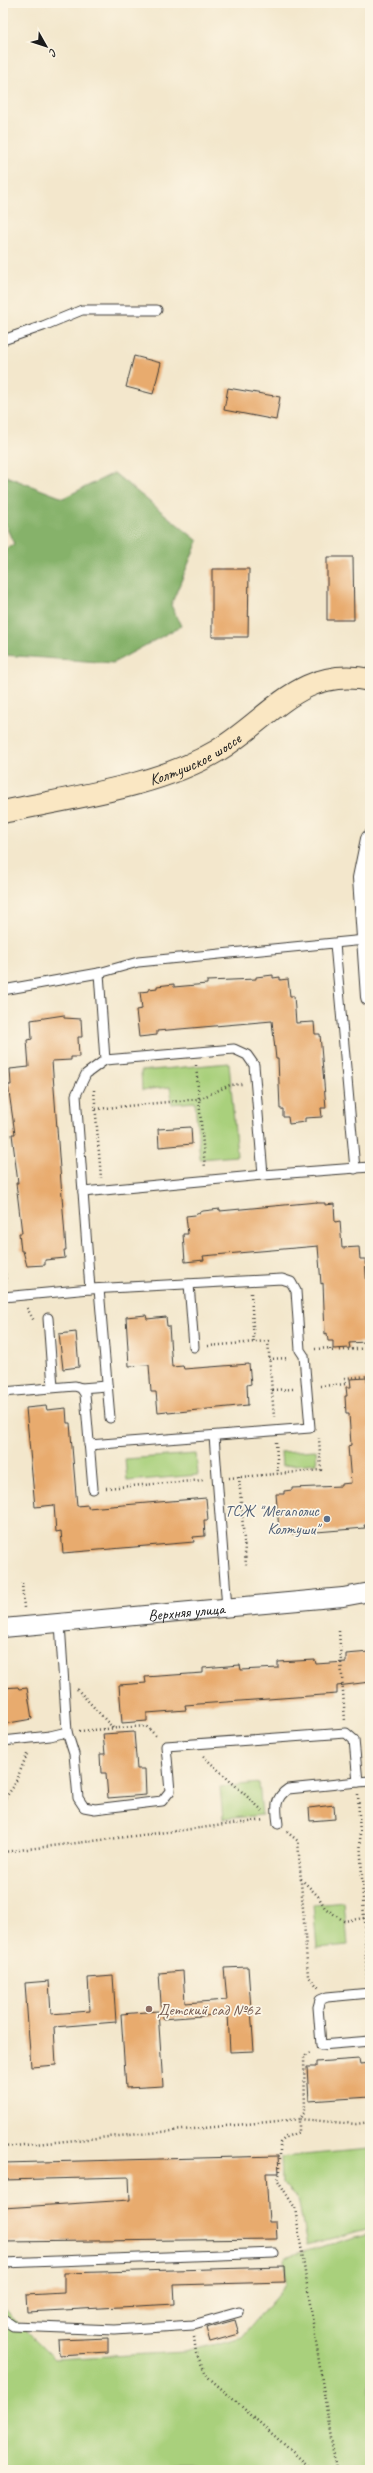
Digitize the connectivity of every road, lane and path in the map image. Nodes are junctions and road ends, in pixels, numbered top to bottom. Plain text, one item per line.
1 (157, 310) dead end
2 (3, 340) edge
3 (370, 680) edge
4 (3, 812) edge
5 (370, 839) edge
6 (365, 940) junction
7 (335, 944) junction
8 (99, 973) junction
9 (3, 990) edge
10 (370, 997) edge
11 (195, 1053) junction
12 (105, 1060) junction
13 (93, 1069) junction
14 (256, 1083) junction
15 (199, 1098) junction
16 (96, 1109) junction
17 (370, 1167) edge
18 (355, 1169) junction
19 (263, 1174) junction
20 (206, 1180) junction
21 (102, 1190) junction
22 (83, 1192) junction
23 (3, 1254) edge
24 (250, 1281) junction
25 (189, 1284) junction
26 (94, 1289) junction
27 (5, 1297) edge
28 (48, 1318) dead end
29 (254, 1342) junction
30 (194, 1347) joint
31 (370, 1348) edge
32 (300, 1350) junction
33 (284, 1358) dead end
34 (269, 1359) junction
35 (370, 1379) edge
36 (107, 1386) junction
37 (53, 1387) junction
38 (82, 1388) junction
39 (307, 1388) junction
40 (272, 1390) junction
41 (3, 1392) edge
42 (110, 1418) dead end
43 (275, 1431) junction
44 (214, 1436) junction
45 (89, 1446) junction
46 (278, 1474) dead end
47 (239, 1477) dead end
48 (92, 1489) dead end
49 (246, 1565) dead end
50 (22, 1583) dead end
51 (370, 1592) edge
52 (227, 1608) junction
53 (25, 1613) dead end
54 (60, 1623) junction
55 (3, 1628) edge
56 (339, 1631) dead end
57 (64, 1674) junction
58 (113, 1728) junction
59 (67, 1732) junction
60 (346, 1733) junction
61 (3, 1741) edge
62 (190, 1744) junction
63 (166, 1746) junction
64 (27, 1755) dead end
65 (370, 1781) edge
66 (358, 1782) junction
67 (3, 1801) edge
68 (275, 1822) junction
69 (3, 1852) edge
70 (301, 1879) junction
71 (364, 1918) junction
72 (369, 1994) edge
73 (327, 1997) junction
74 (370, 2041) edge
75 (321, 2045) junction
76 (299, 2119) junction
77 (370, 2122) edge
78 (3, 2147) edge
79 (274, 2253) dead end
80 (3, 2263) edge
81 (239, 2312) dead end
82 (3, 2319) edge
83 (193, 2325) junction
84 (313, 2470) edge
85 (336, 2470) edge

1 - 2 lane
3 - 4 main road, Колтушское шоссе
5 - 6 street
6 - 7 lane
6 - 10 street
7 - 8 lane
7 - 18 lane
8 - 9 lane
8 - 12 lane
11 - 12 lane
11 - 14 lane
11 - 15 path
12 - 13 lane
13 - 16 path
13 - 22 lane
14 - 15 path
14 - 19 lane
15 - 16 path
15 - 20 path
16 - 21 path
17 - 18 lane
18 - 19 lane
19 - 20 lane
20 - 21 lane
21 - 22 lane
22 - 26 lane
23 - 27 path
24 - 25 lane
24 - 29 path
24 - 32 lane
25 - 26 lane
25 - 30 lane
26 - 27 lane
26 - 36 lane
28 - 37 lane
29 - 30 path
29 - 34 path
31 - 32 path
32 - 39 lane
33 - 34 path
34 - 40 path
35 - 39 path
36 - 38 lane
36 - 42 lane
37 - 38 lane
37 - 41 lane
38 - 45 lane
39 - 40 path
39 - 43 lane
40 - 43 path
43 - 44 lane
43 - 46 path
44 - 45 lane
44 - 52 lane
45 - 48 lane
47 - 49 path
50 - 53 path
51 - 52 street, Верхняя улица
52 - 54 street, Верхняя улица
54 - 55 street, Верхняя улица
54 - 57 lane
56 - 60 path
57 - 58 path
57 - 59 lane
58 - 59 path
58 - 63 path
59 - 61 lane
59 - 63 lane
60 - 62 lane
60 - 66 lane
62 - 63 lane
62 - 68 path
64 - 67 path
65 - 66 lane
66 - 68 lane
66 - 71 path
68 - 69 path
68 - 70 path
70 - 71 path
70 - 73 path
71 - 72 path
72 - 73 lane
73 - 75 lane
74 - 75 lane
75 - 76 path
76 - 77 path
76 - 78 path
76 - 85 path
79 - 80 lane
81 - 83 lane
82 - 83 lane
83 - 84 path

